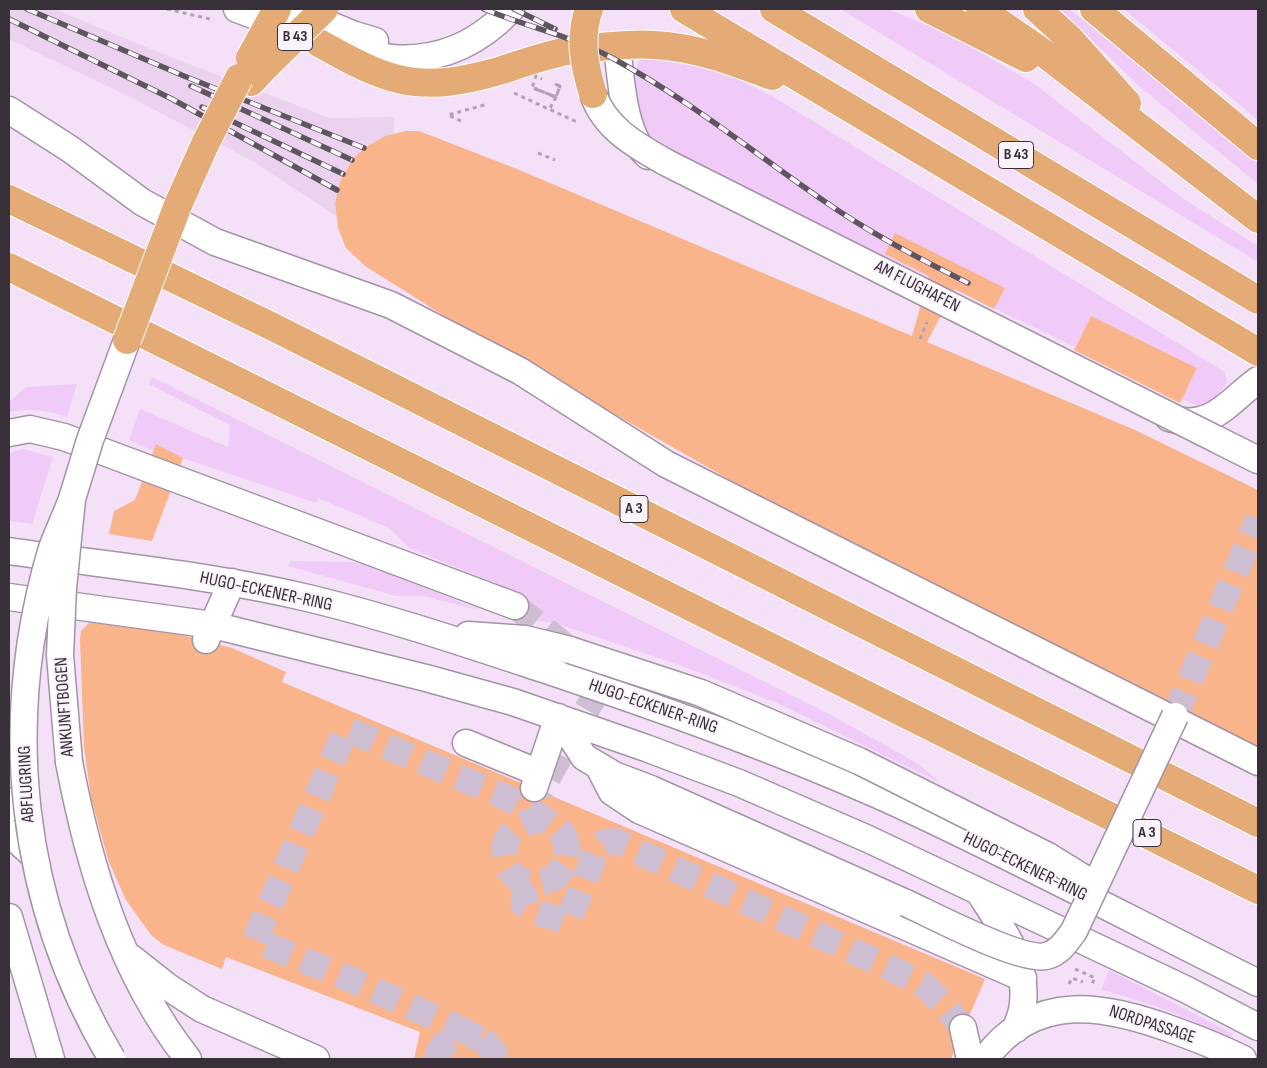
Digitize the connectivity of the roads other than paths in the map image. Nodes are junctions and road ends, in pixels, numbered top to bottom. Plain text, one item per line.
1 (237, 9) edge
2 (277, 9) edge
3 (292, 9) edge
4 (324, 9) edge
5 (492, 9) edge
6 (511, 9) edge
7 (589, 9) edge
8 (684, 9) edge
9 (774, 9) edge
10 (929, 9) edge
11 (980, 9) edge
12 (1038, 9) edge
13 (1094, 9) edge
14 (320, 43) junction
15 (617, 46) junction
16 (252, 71) junction
17 (593, 94) joint
18 (1096, 94) junction
19 (832, 98) junction
20 (9, 110) edge
21 (1258, 146) edge
22 (1177, 157) junction
23 (9, 199) edge
24 (1258, 219) edge
25 (9, 266) edge
26 (1258, 300) edge
27 (127, 340) joint
28 (1258, 352) edge
29 (1258, 380) edge
30 (9, 433) edge
31 (1258, 460) edge
32 (72, 499) junction
33 (9, 551) edge
34 (232, 582) junction
35 (9, 597) edge
36 (515, 606) tunnel mouth
37 (209, 632) junction
38 (428, 632) junction
39 (1175, 716) tunnel mouth
40 (558, 717) junction
41 (466, 742) dead end
42 (1258, 762) edge
43 (599, 767) junction
44 (16, 801) edge
45 (1258, 823) edge
46 (9, 833) edge
47 (32, 854) junction
48 (1095, 885) junction
49 (1258, 890) edge
50 (979, 892) junction
51 (9, 901) edge
52 (10, 925) edge
53 (125, 954) junction
54 (1023, 978) junction
55 (1258, 983) edge
56 (1258, 1027) edge
57 (963, 1028) tunnel mouth
58 (1016, 1029) junction
59 (51, 1059) edge
60 (112, 1059) edge
61 (188, 1059) edge
62 (316, 1059) edge
63 (970, 1059) edge
64 (985, 1059) edge
65 (1243, 1059) edge

1 - 14 street
2 - 16 highway, B 43, bridge
3 - 5 street
4 - 16 highway, B 43, bridge
6 - 14 street
7 - 17 highway, bridge
8 - 19 highway, B 43
9 - 26 highway, B 43
10 - 18 highway
11 - 18 highway
12 - 22 highway
13 - 21 highway
14 - 15 highway
15 - 19 highway
15 - 29 street
16 - 27 highway, B 43, bridge
17 - 31 street, AM FLUGHAFEN, bridge
18 - 22 highway
19 - 28 highway, B 43
20 - 42 street
22 - 24 highway
23 - 45 highway, A 3
25 - 49 highway, A 3
27 - 32 street, ANKUNFTBOGEN, bridge
30 - 36 street
32 - 44 street, ABFLUGRING, bridge
32 - 53 street, ANKUNFTBOGEN, bridge
33 - 34 street, HUGO-ECKENER-RING
34 - 37 street
34 - 38 street, HUGO-ECKENER-RING
35 - 37 street
37 - 40 street
38 - 48 street, bridge
38 - 55 street, HUGO-ECKENER-RING
39 - 48 street, bridge
40 - 41 street
40 - 43 street
40 - 50 street
43 - 48 street, bridge
43 - 54 street
44 - 47 street, ABFLUGRING, bridge
46 - 47 street
47 - 60 street, ABFLUGRING, bridge
50 - 54 street
50 - 56 street
51 - 52 street
52 - 59 street
53 - 61 street, ANKUNFTBOGEN
53 - 62 street
54 - 58 street
57 - 63 street
58 - 64 street, NORDPASSAGE
58 - 65 street, NORDPASSAGE

